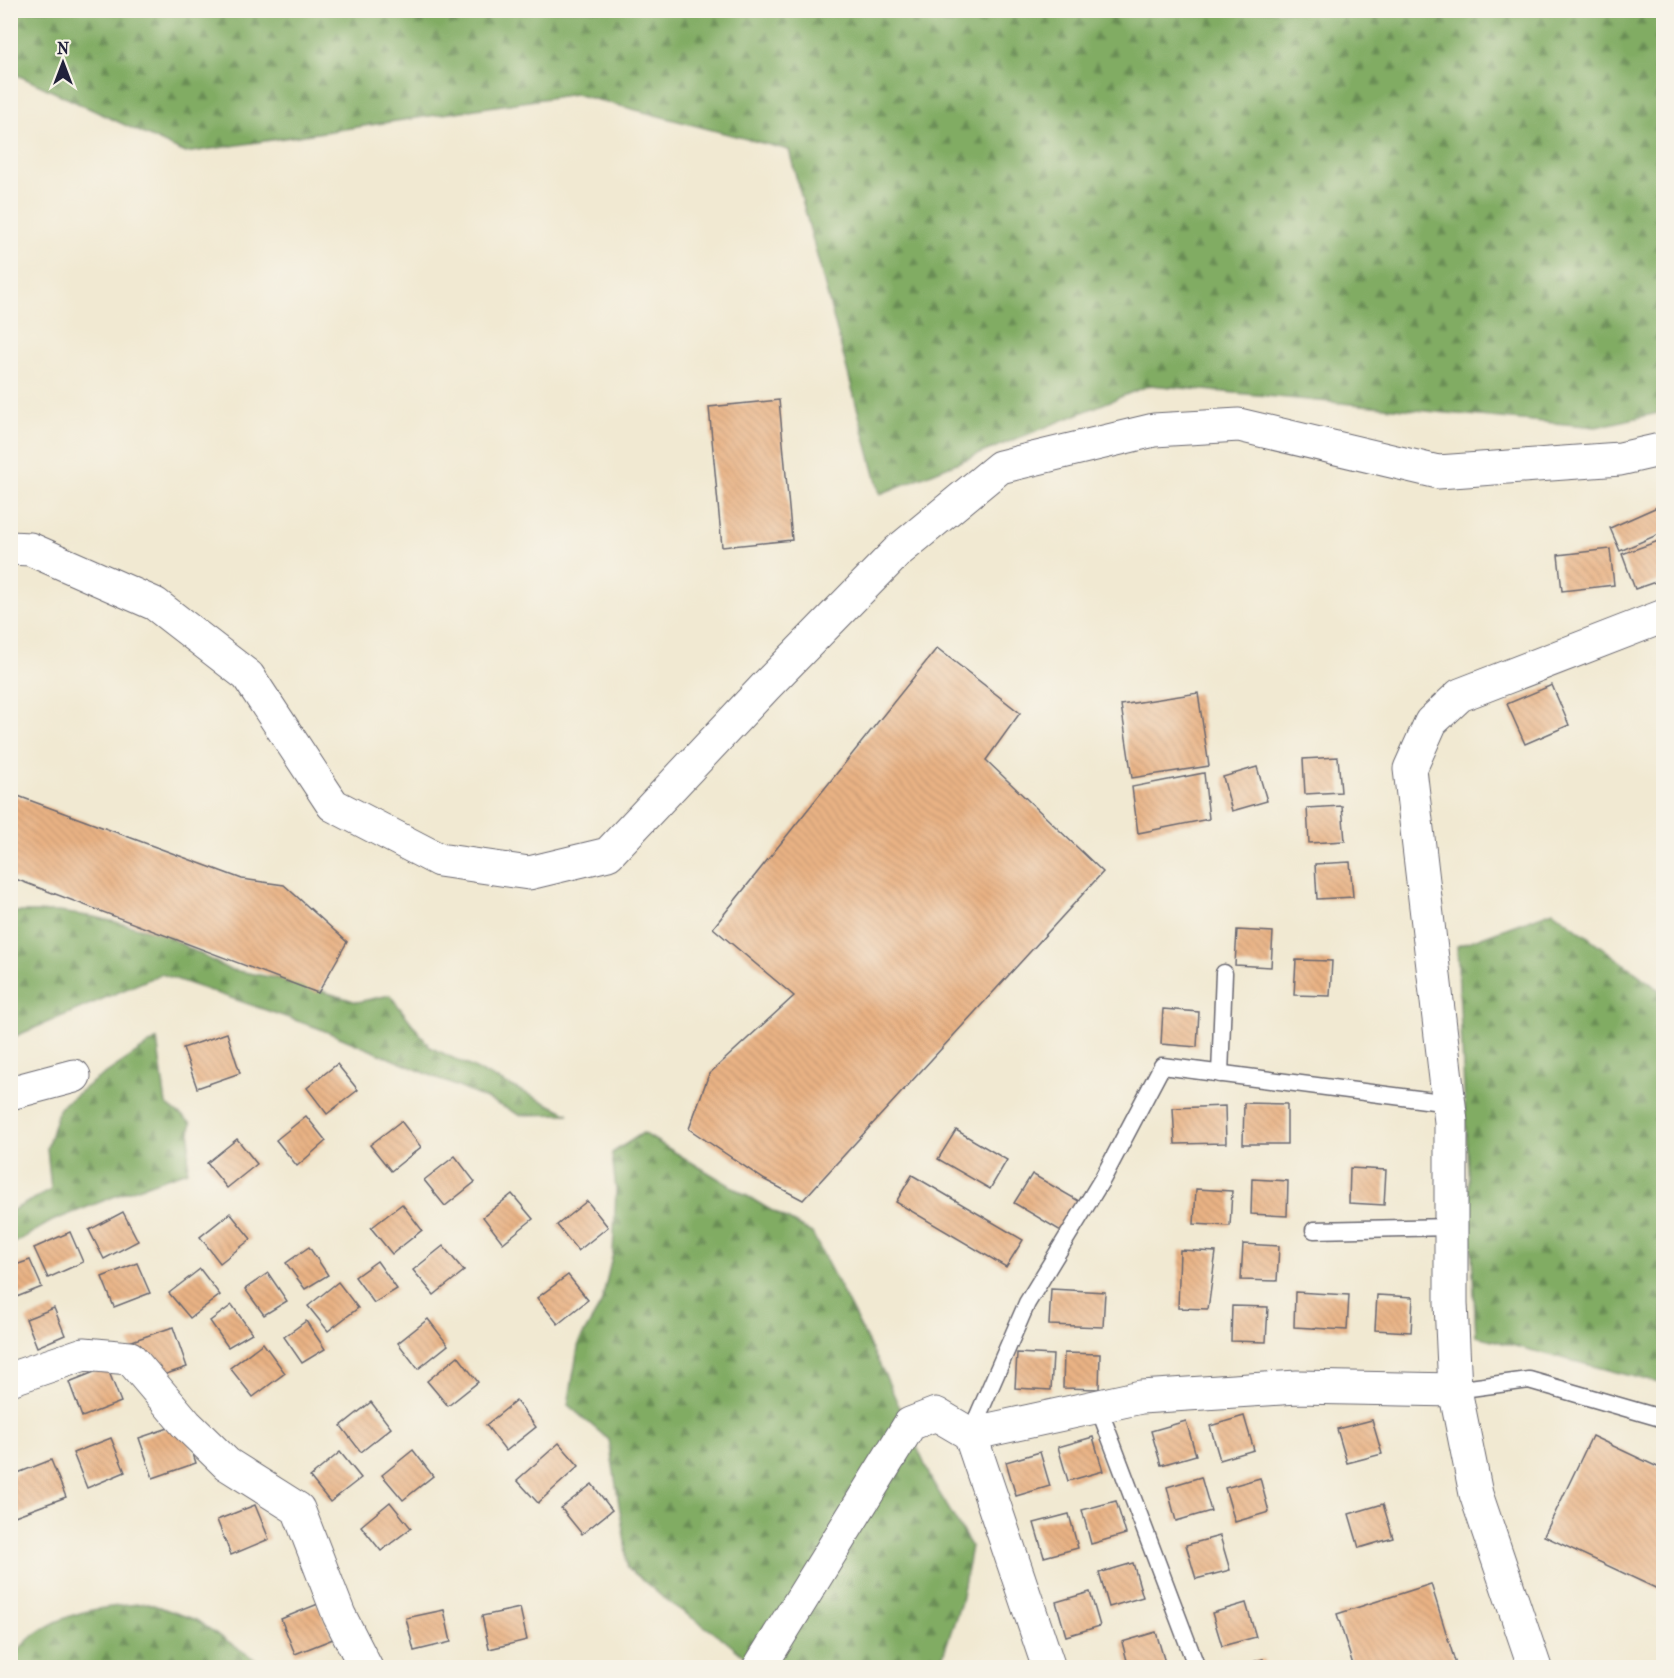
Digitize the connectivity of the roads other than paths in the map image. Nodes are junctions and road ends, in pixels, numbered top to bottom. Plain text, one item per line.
1 (1664, 449) edge
2 (10, 548) edge
3 (1664, 616) edge
4 (1224, 973) dead end
5 (1220, 1074) junction
6 (74, 1076) dead end
7 (10, 1093) edge
8 (1449, 1103) junction
9 (1451, 1227) junction
10 (1314, 1230) dead end
11 (10, 1379) edge
12 (1455, 1390) junction
13 (1098, 1406) junction
14 (1664, 1419) edge
15 (970, 1434) junction
16 (366, 1668) edge
17 (759, 1668) edge
18 (1049, 1668) edge
19 (1197, 1668) edge
20 (1535, 1668) edge

1 - 2 street
3 - 8 street
4 - 5 lane
5 - 8 lane
5 - 15 lane
6 - 7 street
8 - 9 street
9 - 10 lane
9 - 12 street
11 - 16 street
12 - 13 street
12 - 14 lane
12 - 20 street
13 - 15 street
13 - 19 lane
15 - 17 street
15 - 18 street

